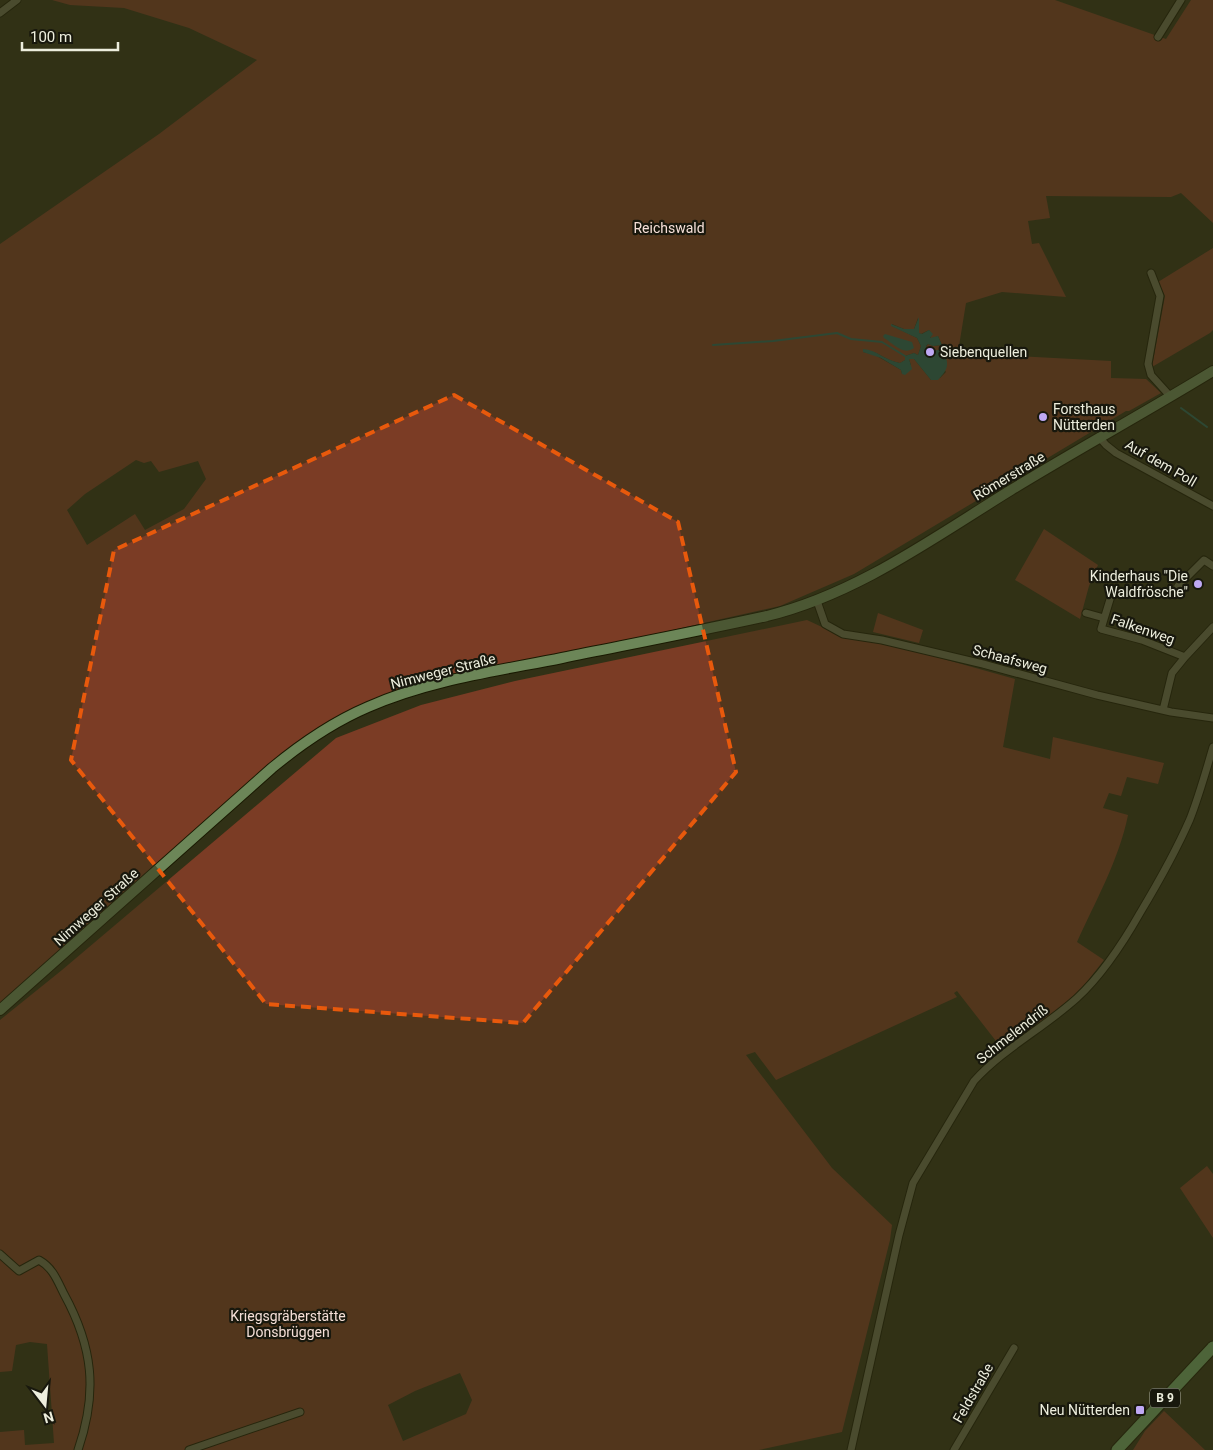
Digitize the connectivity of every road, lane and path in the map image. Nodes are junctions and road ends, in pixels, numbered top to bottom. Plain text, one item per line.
1 (17, 0) edge
2 (1182, 0) edge
3 (0, 13) edge
4 (1158, 37) dead end
5 (1150, 274) dead end
6 (1213, 371) edge
7 (1170, 396) junction
8 (1099, 437) junction
9 (1213, 506) edge
10 (1213, 566) edge
11 (1178, 586) dead end
12 (1111, 596) dead end
13 (817, 601) junction
14 (1086, 613) dead end
15 (1104, 618) junction
16 (1213, 627) edge
17 (1184, 657) junction
18 (1163, 710) junction
19 (1213, 718) edge
20 (1213, 747) edge
21 (0, 1010) edge
22 (0, 1254) edge
23 (1213, 1347) edge
24 (1014, 1348) dead end
25 (300, 1412) dead end
26 (78, 1450) edge
27 (189, 1450) edge
28 (852, 1450) edge
29 (954, 1450) edge
30 (1117, 1450) edge

1 - 3 street
2 - 4 street
5 - 7 street
6 - 7 main road, Römerstraße
7 - 8 main road, Römerstraße
8 - 9 street, Auf dem Poll
8 - 13 main road, Römerstraße
10 - 11 street
12 - 15 street, Falkenweg
13 - 18 street, Schaafsweg
13 - 21 main road, Nimweger Straße
14 - 15 street, Falkenweg
15 - 17 street, Falkenweg
16 - 17 street
17 - 18 street
18 - 19 street, Schaafsweg
20 - 28 street, Schmelendriß
22 - 26 street
23 - 30 main road, B 9
24 - 29 street, Feldstraße
25 - 27 street

